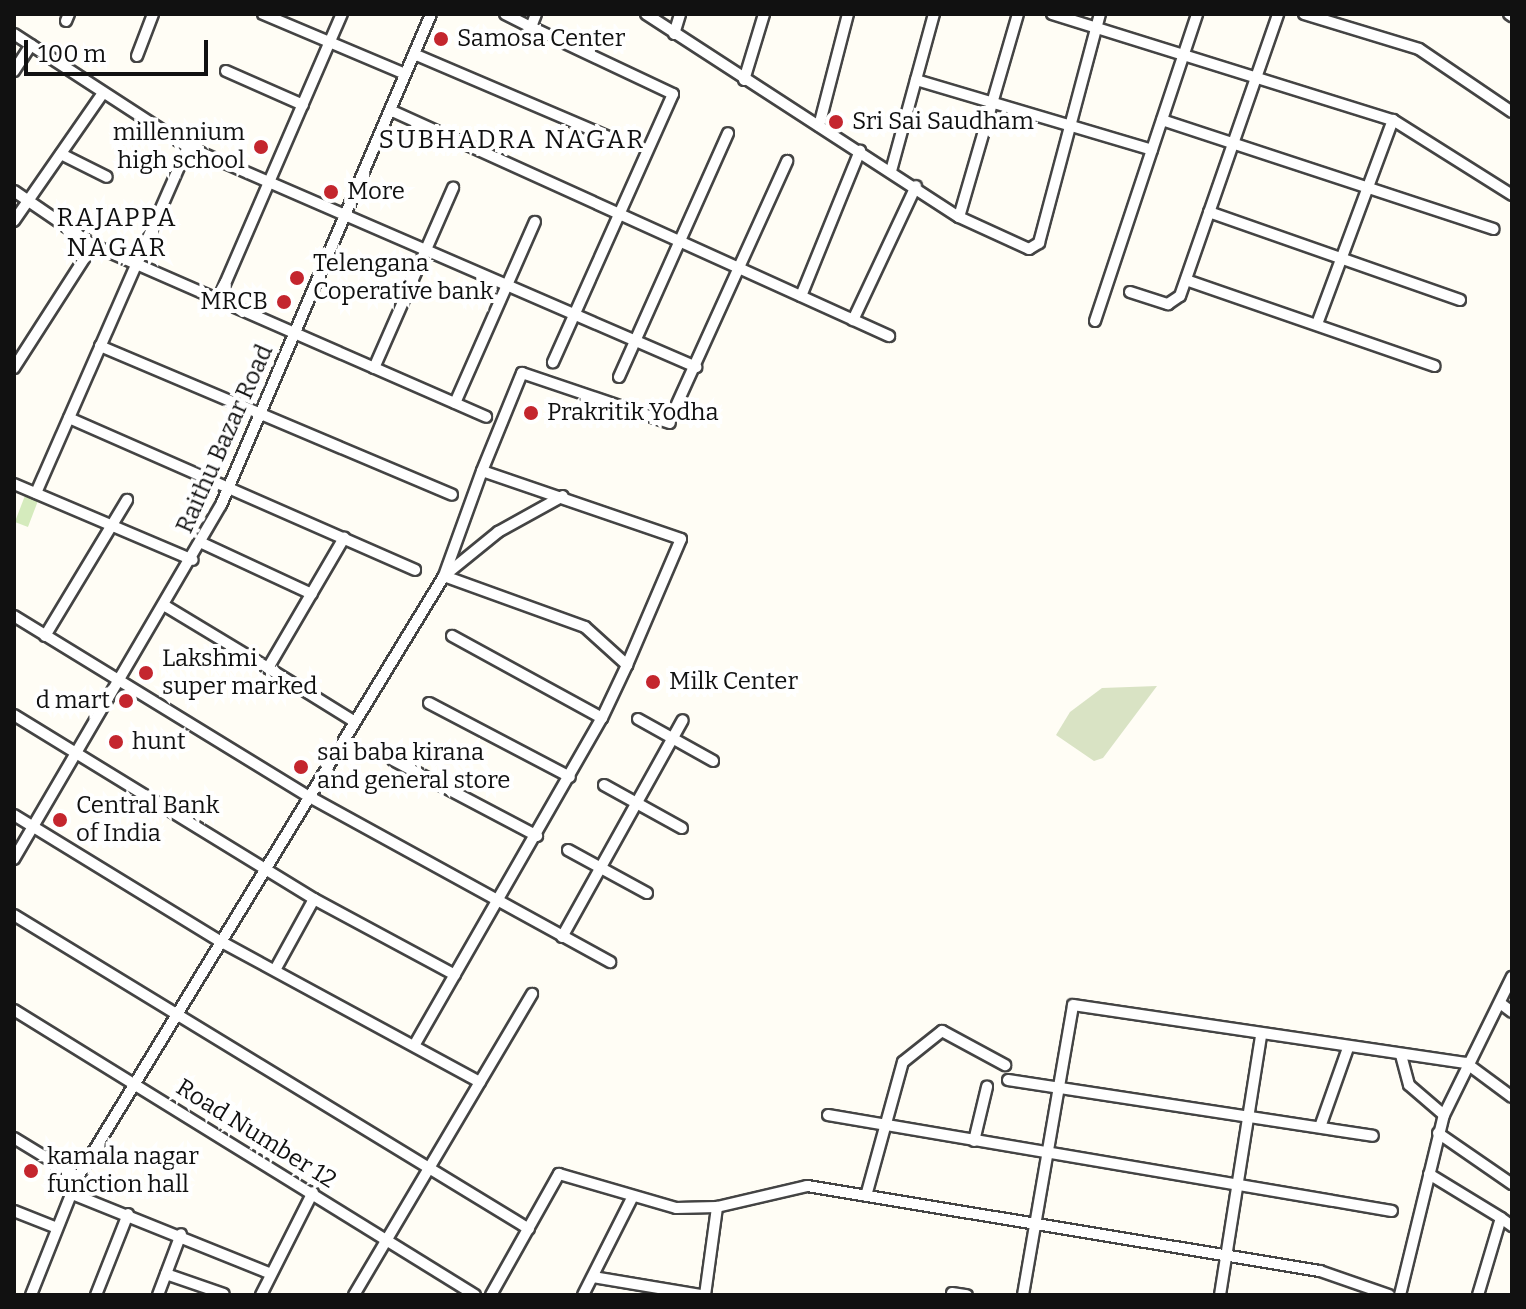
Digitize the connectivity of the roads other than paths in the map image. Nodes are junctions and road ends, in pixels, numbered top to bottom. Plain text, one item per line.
1 (153, 14) edge
2 (263, 14) edge
3 (342, 14) edge
4 (431, 14) edge
5 (505, 14) edge
6 (536, 14) edge
7 (646, 14) edge
8 (680, 14) edge
9 (764, 14) edge
10 (848, 14) edge
11 (934, 14) edge
12 (1018, 14) edge
13 (1052, 14) edge
14 (1100, 14) edge
15 (1197, 14) edge
16 (1278, 14) edge
17 (1304, 14) edge
18 (531, 27) junction
19 (1095, 28) junction
20 (14, 34) edge
21 (674, 34) junction
22 (330, 42) junction
23 (31, 45) junction
24 (1183, 52) junction
25 (414, 54) junction
26 (137, 56) dead end
27 (14, 71) edge
28 (226, 71) dead end
29 (1259, 73) junction
30 (405, 74) junction
31 (744, 80) junction
32 (916, 80) junction
33 (103, 93) junction
34 (993, 102) junction
35 (303, 105) junction
36 (390, 110) junction
37 (1512, 112) edge
38 (1162, 120) junction
39 (1393, 120) junction
40 (1069, 124) junction
41 (819, 126) junction
42 (728, 133) dead end
43 (613, 139) dead end
44 (1234, 143) junction
45 (188, 147) junction
46 (1152, 150) junction
47 (860, 151) junction
48 (61, 154) junction
49 (787, 161) dead end
50 (891, 171) junction
51 (107, 177) dead end
52 (270, 182) junction
53 (916, 186) junction
54 (453, 188) dead end
55 (1368, 188) junction
56 (14, 191) edge
57 (1512, 195) edge
58 (27, 200) junction
59 (346, 212) junction
60 (1209, 212) junction
61 (620, 214) junction
62 (959, 217) junction
63 (14, 221) edge
64 (535, 222) dead end
65 (1494, 229) dead end
66 (680, 241) junction
67 (93, 245) junction
68 (426, 247) junction
69 (1341, 259) junction
70 (137, 263) junction
71 (739, 268) junction
72 (1186, 280) junction
73 (507, 283) junction
74 (1130, 292) dead end
75 (801, 296) junction
76 (218, 300) junction
77 (1460, 300) dead end
78 (575, 313) junction
79 (853, 320) junction
80 (1095, 321) dead end
81 (1317, 324) junction
82 (293, 333) junction
83 (889, 336) dead end
84 (637, 340) junction
85 (100, 346) junction
86 (553, 362) dead end
87 (1435, 366) dead end
88 (696, 367) junction
89 (14, 368) edge
90 (374, 368) junction
91 (619, 377) dead end
92 (455, 403) junction
93 (677, 404) dead end
94 (261, 414) junction
95 (486, 417) dead end
96 (69, 418) junction
97 (670, 423) dead end
98 (482, 471) junction
99 (14, 484) edge
100 (229, 487) junction
101 (36, 493) junction
102 (452, 495) dead end
103 (563, 496) junction
104 (127, 500) dead end
105 (114, 526) junction
106 (344, 538) junction
107 (202, 543) junction
108 (193, 560) junction
109 (415, 570) dead end
110 (444, 576) junction
111 (312, 594) junction
112 (167, 607) junction
113 (14, 616) edge
114 (45, 636) junction
115 (452, 636) dead end
116 (627, 665) junction
117 (268, 668) junction
118 (120, 685) junction
119 (429, 703) dead end
120 (14, 715) edge
121 (602, 718) junction
122 (638, 719) dead end
123 (683, 720) dead end
124 (355, 722) junction
125 (674, 739) junction
126 (79, 754) junction
127 (393, 760) dead end
128 (713, 761) dead end
129 (570, 777) junction
130 (604, 785) dead end
131 (308, 796) junction
132 (637, 802) junction
133 (14, 815) edge
134 (34, 828) junction
135 (682, 828) dead end
136 (537, 836) junction
137 (568, 850) dead end
138 (14, 859) edge
139 (600, 868) junction
140 (263, 870) junction
141 (647, 893) dead end
142 (314, 899) junction
143 (498, 903) junction
144 (14, 915) edge
145 (562, 937) junction
146 (218, 940) junction
147 (610, 962) dead end
148 (275, 970) junction
149 (455, 975) junction
150 (1512, 977) edge
151 (532, 994) dead end
152 (1500, 1003) junction
153 (14, 1010) edge
154 (173, 1012) junction
155 (1512, 1012) edge
156 (1261, 1036) junction
157 (415, 1044) junction
158 (1348, 1048) junction
159 (1401, 1055) junction
160 (1466, 1063) junction
161 (1005, 1065) dead end
162 (1008, 1080) dead end
163 (480, 1082) junction
164 (135, 1083) junction
165 (987, 1087) dead end
166 (1059, 1087) junction
167 (1512, 1097) edge
168 (828, 1115) dead end
169 (1444, 1115) junction
170 (1251, 1116) junction
171 (889, 1126) junction
172 (1320, 1127) junction
173 (1438, 1133) junction
174 (1373, 1136) dead end
175 (14, 1138) edge
176 (974, 1141) junction
177 (1047, 1153) junction
178 (431, 1168) junction
179 (1429, 1174) junction
180 (78, 1177) junction
181 (1239, 1184) junction
182 (1512, 1184) edge
183 (313, 1192) junction
184 (70, 1193) junction
185 (866, 1196) junction
186 (632, 1198) junction
187 (717, 1207) junction
188 (14, 1211) edge
189 (1392, 1211) dead end
190 (128, 1214) junction
191 (1501, 1218) junction
192 (1034, 1224) junction
193 (1512, 1226) edge
194 (57, 1228) junction
195 (529, 1229) junction
196 (181, 1234) junction
197 (388, 1240) junction
198 (1227, 1255) junction
199 (269, 1273) junction
200 (166, 1274) junction
201 (593, 1277) junction
202 (952, 1293) dead end
203 (224, 1294) edge
204 (1402, 1294) edge
205 (31, 1295) edge
206 (96, 1295) edge
207 (158, 1295) edge
208 (261, 1295) edge
209 (354, 1295) edge
210 (475, 1295) edge
211 (491, 1295) edge
212 (583, 1295) edge
213 (702, 1295) edge
214 (967, 1295) edge
215 (1023, 1295) edge
216 (1220, 1295) edge
217 (1389, 1295) edge
218 (1478, 1295) edge

1 - 26 street
2 - 22 street
3 - 22 street
4 - 25 street, Raithu Bazar Road
5 - 18 street
6 - 18 street
7 - 21 street
8 - 21 street
9 - 31 street
10 - 41 street
11 - 32 street
12 - 34 street
13 - 19 street
14 - 19 street
15 - 24 street
16 - 29 street
17 - 37 street
18 - 61 street
19 - 24 street
19 - 40 street
20 - 23 street
21 - 31 street
22 - 30 street
22 - 35 street
23 - 27 street
23 - 33 street
24 - 29 street
24 - 38 street
25 - 30 street, Raithu Bazar Road
25 - 43 street
28 - 35 street
29 - 39 street
29 - 44 street
30 - 36 street, Raithu Bazar Road
31 - 41 street
32 - 34 street
32 - 50 street
33 - 45 street
33 - 48 street
34 - 40 street
34 - 62 street
35 - 52 street
36 - 59 street, Raithu Bazar Road
36 - 61 street
38 - 44 street
38 - 46 street
39 - 55 street
39 - 57 street
40 - 46 street
40 - 62 street
41 - 47 street
42 - 66 street
44 - 55 street
44 - 60 street
45 - 52 street
45 - 70 street
46 - 80 street
47 - 50 street
47 - 75 street
48 - 51 street
48 - 58 street
49 - 71 street
50 - 53 street
52 - 59 street
52 - 76 street
53 - 62 street
53 - 79 street
54 - 68 street
55 - 65 street
55 - 69 street
56 - 58 street
58 - 63 street
58 - 67 street
59 - 68 street
59 - 82 street, Raithu Bazar Road
60 - 69 street
60 - 72 street
61 - 66 street
61 - 78 street
64 - 73 street
66 - 71 street
66 - 84 street
67 - 70 street
67 - 89 street
68 - 73 street
68 - 90 street
69 - 77 street
69 - 81 street
70 - 76 street
70 - 85 street
71 - 75 street
71 - 88 street
72 - 74 street
72 - 81 street
73 - 78 street
73 - 92 street
75 - 79 street
76 - 82 street
78 - 84 street
78 - 86 street
79 - 83 street
81 - 87 street
82 - 90 street
82 - 94 street, Raithu Bazar Road
84 - 88 street
84 - 91 street
85 - 94 street
85 - 96 street
88 - 93 street
90 - 92 street
92 - 95 street
94 - 100 street, Raithu Bazar Road
94 - 102 street
96 - 100 street
96 - 101 street
97 - 98 street
98 - 103 street
98 - 110 street
99 - 101 street
100 - 106 street
100 - 107 street, Raithu Bazar Road
101 - 105 street
103 - 110 street
103 - 116 street
104 - 105 street
105 - 108 street
105 - 114 street
106 - 109 street
106 - 111 street
107 - 108 street, Raithu Bazar Road
107 - 111 street
108 - 112 street, Raithu Bazar Road
110 - 116 street
110 - 124 street
111 - 117 street
112 - 117 street
112 - 118 street, Raithu Bazar Road
113 - 114 street
114 - 118 street
115 - 121 street
116 - 121 street
117 - 124 street
118 - 126 street, Raithu Bazar Road
118 - 131 street
119 - 129 street
120 - 126 street
121 - 129 street
122 - 125 street
123 - 125 street
124 - 131 street
125 - 128 street
125 - 132 street
126 - 134 street, Raithu Bazar Road
126 - 140 street
127 - 136 street
129 - 136 street
130 - 132 street
131 - 140 street
131 - 143 street
132 - 135 street
132 - 139 street
133 - 134 street
134 - 138 street, Raithu Bazar Road
134 - 146 street
136 - 143 street
137 - 139 street
139 - 141 street
139 - 145 street
140 - 142 street
140 - 146 street
142 - 148 street
142 - 149 street
143 - 145 street
143 - 149 street
144 - 154 street
145 - 147 street
146 - 148 street
146 - 154 street
148 - 157 street
149 - 157 street
150 - 152 street
151 - 163 street
152 - 155 street
152 - 160 street
153 - 164 street, Road Number 12
154 - 164 street
154 - 178 street
156 - 158 street
156 - 166 street
156 - 170 street
157 - 163 street
158 - 159 street
158 - 172 street
159 - 160 street
159 - 169 street
160 - 167 street
160 - 169 street
161 - 171 street
162 - 166 street
163 - 178 street
164 - 180 street
164 - 183 street, Road Number 12
165 - 176 street
166 - 170 street
166 - 177 street
168 - 171 street
169 - 173 street
170 - 172 street
170 - 181 street
171 - 176 street
171 - 185 street
172 - 174 street
173 - 179 street
173 - 182 street
175 - 180 street
176 - 177 street
177 - 181 street
177 - 192 street
178 - 195 street
178 - 197 street
179 - 191 street
179 - 204 street
180 - 184 street
181 - 189 street
181 - 198 street
183 - 197 street, Road Number 12
183 - 199 street
184 - 190 street
184 - 194 street
185 - 187 street
185 - 192 street
186 - 187 street
186 - 195 street
186 - 201 street
187 - 213 street
188 - 194 street
190 - 196 street
190 - 206 street
191 - 193 street
191 - 218 street
192 - 198 street
192 - 215 street
194 - 205 street
195 - 211 street
196 - 199 street
196 - 200 street
197 - 209 street
197 - 210 street, Road Number 12
198 - 216 street
198 - 217 street
199 - 208 street
200 - 203 street
200 - 207 street
201 - 212 street
201 - 213 street
202 - 214 street

